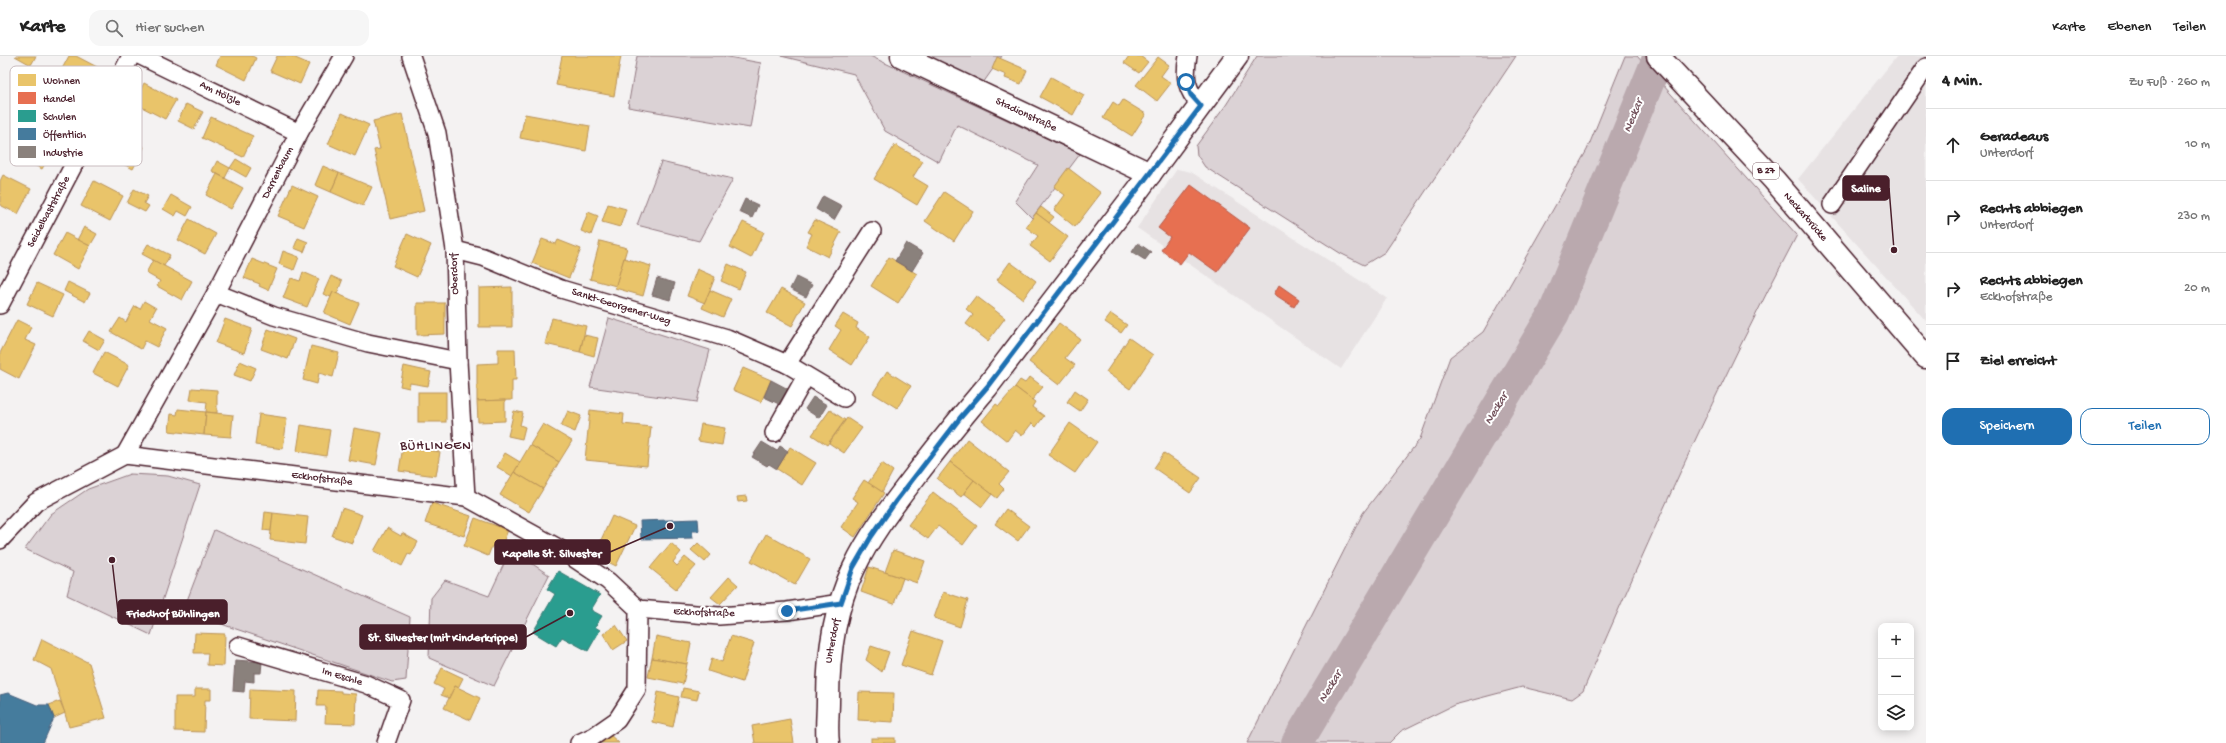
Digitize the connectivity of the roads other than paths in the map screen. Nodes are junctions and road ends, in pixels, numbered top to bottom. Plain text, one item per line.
1 (131, 56) edge
2 (141, 56) edge
3 (344, 56) edge
4 (411, 56) edge
5 (902, 56) edge
6 (1188, 56) edge
7 (1237, 56) edge
8 (1658, 56) edge
9 (126, 66) edge
10 (1926, 67) edge
11 (1201, 106) junction
12 (299, 133) junction
13 (73, 166) edge
14 (1150, 174) junction
15 (1832, 205) dead end
16 (872, 231) dead end
17 (455, 250) junction
18 (216, 293) junction
19 (0, 305) edge
20 (1926, 357) edge
21 (458, 361) junction
22 (787, 364) junction
23 (806, 376) junction
24 (844, 398) dead end
25 (774, 433) dead end
26 (125, 455) junction
27 (466, 497) junction
28 (0, 540) edge
29 (841, 603) junction
30 (638, 609) junction
31 (238, 646) dead end
32 (386, 743) edge
33 (578, 743) edge
34 (828, 743) edge

1 - 9 street, Seidelbaststraße
2 - 12 street, Am Hölzle
3 - 12 street, Darrenbaum
4 - 17 street, Oberdorf
5 - 14 street, Stadionstraße
6 - 11 street
7 - 11 street, Unterdorf
8 - 20 street, Neckarbrücke / B 27
10 - 15 street
11 - 14 street, Unterdorf
12 - 18 street, Darrenbaum
13 - 19 street, Seidelbaststraße
14 - 29 street, Unterdorf
16 - 22 street
17 - 21 street, Oberdorf
17 - 22 street, Sankt-Georgener-Weg
18 - 21 street
18 - 26 street, Darrenbaum
21 - 27 street, Oberdorf
22 - 23 street, Sankt-Georgener-Weg
23 - 24 street, Sankt-Georgener-Weg
23 - 25 street
26 - 27 street, Eckhofstraße
26 - 28 street
27 - 30 street, Eckhofstraße
29 - 30 street, Eckhofstraße
29 - 34 street, Unterdorf
30 - 33 street
31 - 32 street, Im Eschle

